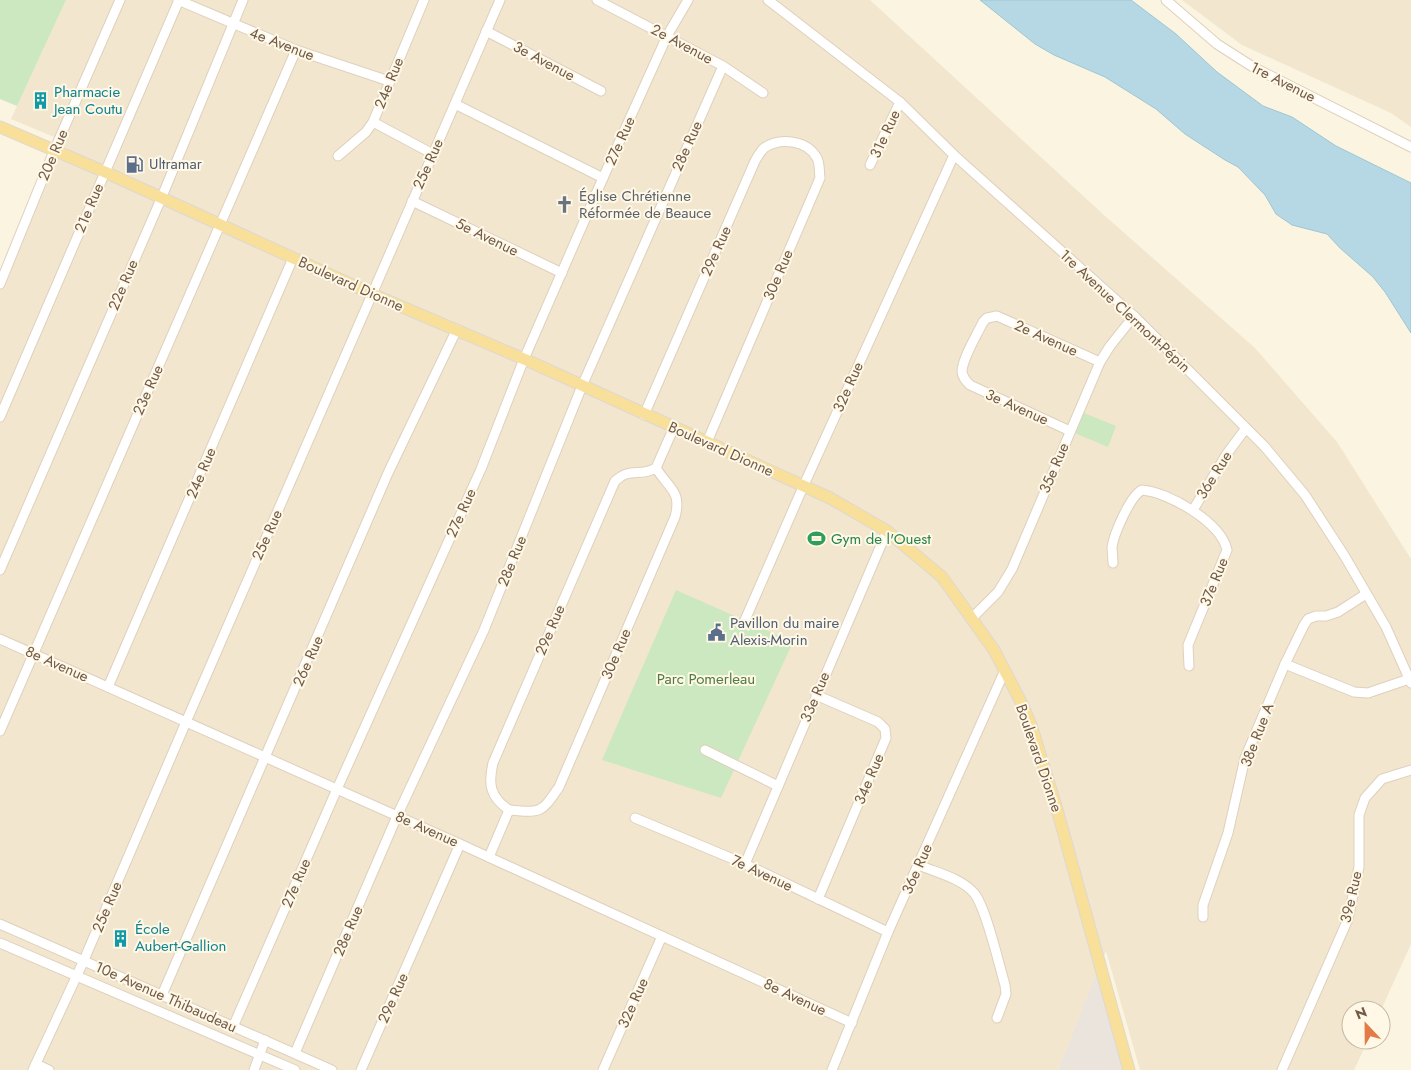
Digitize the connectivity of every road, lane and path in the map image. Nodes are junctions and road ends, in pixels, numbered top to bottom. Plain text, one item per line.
1 (120, 0) edge
2 (179, 0) edge
3 (243, 0) edge
4 (500, 0) edge
5 (597, 0) edge
6 (688, 0) edge
7 (768, 0) edge
8 (1166, 0) edge
9 (420, 1) edge
10 (233, 24) junction
11 (486, 31) junction
12 (666, 36) junction
13 (296, 50) junction
14 (723, 66) junction
15 (389, 81) junction
16 (601, 91) dead end
17 (763, 93) dead end
18 (900, 102) junction
19 (455, 104) junction
20 (373, 122) junction
21 (0, 127) edge
22 (797, 142) joint
23 (1411, 148) edge
24 (54, 151) junction
25 (433, 154) junction
26 (954, 155) junction
27 (338, 156) dead end
28 (870, 165) dead end
29 (105, 172) junction
30 (603, 178) junction
31 (161, 199) junction
32 (412, 201) junction
33 (220, 225) junction
34 (293, 258) junction
35 (562, 273) junction
36 (0, 284) edge
37 (372, 294) junction
38 (1134, 316) junction
39 (457, 329) junction
40 (524, 359) junction
41 (1100, 362) junction
42 (965, 381) joint
43 (582, 386) junction
44 (644, 414) junction
45 (0, 417) edge
46 (674, 427) junction
47 (1246, 428) junction
48 (1070, 431) junction
49 (707, 442) junction
50 (656, 468) junction
51 (803, 487) junction
52 (1192, 510) junction
53 (887, 531) junction
54 (1113, 563) dead end
55 (0, 570) edge
56 (1366, 594) junction
57 (972, 618) junction
58 (745, 620) dead end
59 (0, 639) edge
60 (33, 654) junction
61 (1285, 664) junction
62 (1189, 666) dead end
63 (1005, 670) junction
64 (1410, 681) edge
65 (108, 687) junction
66 (816, 695) junction
67 (186, 722) junction
68 (0, 731) edge
69 (705, 750) dead end
70 (266, 757) junction
71 (1411, 770) edge
72 (778, 786) junction
73 (336, 789) junction
74 (509, 810) junction
75 (397, 816) junction
76 (635, 818) dead end
77 (460, 844) junction
78 (489, 857) junction
79 (746, 864) junction
80 (919, 865) junction
81 (818, 899) junction
82 (1203, 917) dead end
83 (0, 924) edge
84 (888, 932) junction
85 (662, 936) junction
86 (0, 943) edge
87 (84, 960) junction
88 (77, 975) junction
89 (162, 995) junction
90 (997, 1018) dead end
91 (852, 1023) junction
92 (233, 1027) junction
93 (265, 1040) junction
94 (295, 1053) junction
95 (259, 1054) junction
96 (34, 1067) edge
97 (49, 1070) edge
98 (254, 1070) edge
99 (295, 1070) edge
100 (332, 1070) edge
101 (361, 1070) edge
102 (603, 1070) edge
103 (832, 1070) edge
104 (1129, 1070) edge
105 (1282, 1070) edge

1 - 24 street, 20e Rue
2 - 10 street, 4e Avenue
2 - 29 street, 21e Rue
3 - 10 street, 22e Rue
4 - 11 street, 25e Rue
5 - 12 street, 2e Avenue
6 - 12 street, 27e Rue
7 - 18 street, 1re Avenue Clermont-Pépin
8 - 23 street, 1re Avenue
9 - 15 street, 24e Rue
10 - 13 street, 4e Avenue
10 - 31 street, 22e Rue
11 - 16 street, 3e Avenue
11 - 19 street, 25e Rue
12 - 14 street, 2e Avenue
12 - 30 street, 27e Rue
13 - 15 street, 4e Avenue
13 - 33 street, 23e Rue
14 - 17 street, 2e Avenue
14 - 43 street, 28e Rue
15 - 20 street, 24e Rue
18 - 26 street, 1re Avenue Clermont-Pépin
18 - 28 street, 31e Rue
19 - 25 street, 25e Rue
19 - 30 street
20 - 25 street
20 - 27 street, 24e Rue
21 - 24 main road, Boulevard Dionne
22 - 44 street, 29e Rue
22 - 49 street, 30e Rue
24 - 29 main road, Boulevard Dionne
24 - 36 street, 20e Rue
25 - 32 street, 25e Rue
26 - 38 street, 1re Avenue Clermont-Pépin
26 - 51 street, 32e Rue
29 - 31 main road, Boulevard Dionne
29 - 45 street, 21e Rue
30 - 35 street, 27e Rue
31 - 33 main road, Boulevard Dionne
31 - 55 street, 22e Rue
32 - 35 street, 5e Avenue
32 - 37 street, 25e Rue
33 - 34 main road, Boulevard Dionne
33 - 60 street, 23e Rue
34 - 37 main road, Boulevard Dionne
34 - 65 street, 24e Rue
35 - 40 street, 27e Rue
37 - 39 main road, Boulevard Dionne
37 - 67 street, 25e Rue
38 - 41 street, 35e Rue
38 - 47 street, 1re Avenue Clermont-Pépin
39 - 40 main road, Boulevard Dionne
39 - 70 street, 26e Rue
40 - 43 main road, Boulevard Dionne
40 - 73 street, 27e Rue
41 - 42 street, 2e Avenue
41 - 48 street, 35e Rue
42 - 48 street, 3e Avenue
43 - 44 main road, Boulevard Dionne
43 - 75 street, 28e Rue
44 - 46 main road, Boulevard Dionne
46 - 49 main road, Boulevard Dionne
46 - 50 street
47 - 52 street, 36e Rue
47 - 56 street, 1re Avenue Clermont-Pépin
48 - 57 street, 35e Rue
49 - 51 main road, Boulevard Dionne
50 - 74 street, 29e Rue
50 - 74 street, 30e Rue
51 - 53 main road, Boulevard Dionne
51 - 58 street, 32e Rue
52 - 54 street, 36e Rue
52 - 62 street, 37e Rue
53 - 57 main road, Boulevard Dionne
53 - 66 street, 33e Rue
56 - 61 street, 38e Rue A
56 - 64 street, 1re Avenue Clermont-Pépin
57 - 63 main road, Boulevard Dionne
59 - 60 street, 8e Avenue
60 - 65 street, 8e Avenue
60 - 68 street, 23e Rue
61 - 64 street
61 - 82 street, 38e Rue A
63 - 80 street, 36e Rue
63 - 104 main road, Boulevard Dionne
65 - 67 street, 8e Avenue
66 - 72 street, 33e Rue
66 - 81 street, 34e Rue
67 - 70 street, 8e Avenue
67 - 87 street, 25e Rue
69 - 72 street
70 - 73 street, 8e Avenue
70 - 89 street, 26e Rue
71 - 105 street, 39e Rue
72 - 79 street, 33e Rue
73 - 75 street, 8e Avenue
73 - 92 street, 27e Rue
74 - 78 street
75 - 77 street, 8e Avenue
75 - 94 street, 28e Rue
76 - 79 street, 7e Avenue
77 - 78 street, 8e Avenue
77 - 101 street, 29e Rue
78 - 85 street, 8e Avenue
79 - 81 street, 7e Avenue
80 - 84 street, 36e Rue
80 - 90 street
81 - 84 street, 7e Avenue
83 - 87 street, 10e Avenue Thibaudeau
84 - 91 street, 36e Rue
85 - 91 street, 8e Avenue
85 - 102 street, 32e Rue
86 - 88 street, 10e Avenue Thibaudeau
87 - 88 street, 25e Rue
87 - 89 street, 10e Avenue Thibaudeau
88 - 95 street, 10e Avenue Thibaudeau
88 - 96 street, 25e Rue
89 - 92 street, 10e Avenue Thibaudeau
91 - 103 street, 36e Rue
92 - 93 street, 10e Avenue Thibaudeau
93 - 94 street, 10e Avenue Thibaudeau
93 - 95 street
94 - 100 street, 10e Avenue Thibaudeau
95 - 98 street
95 - 99 street, 10e Avenue Thibaudeau
96 - 97 street

